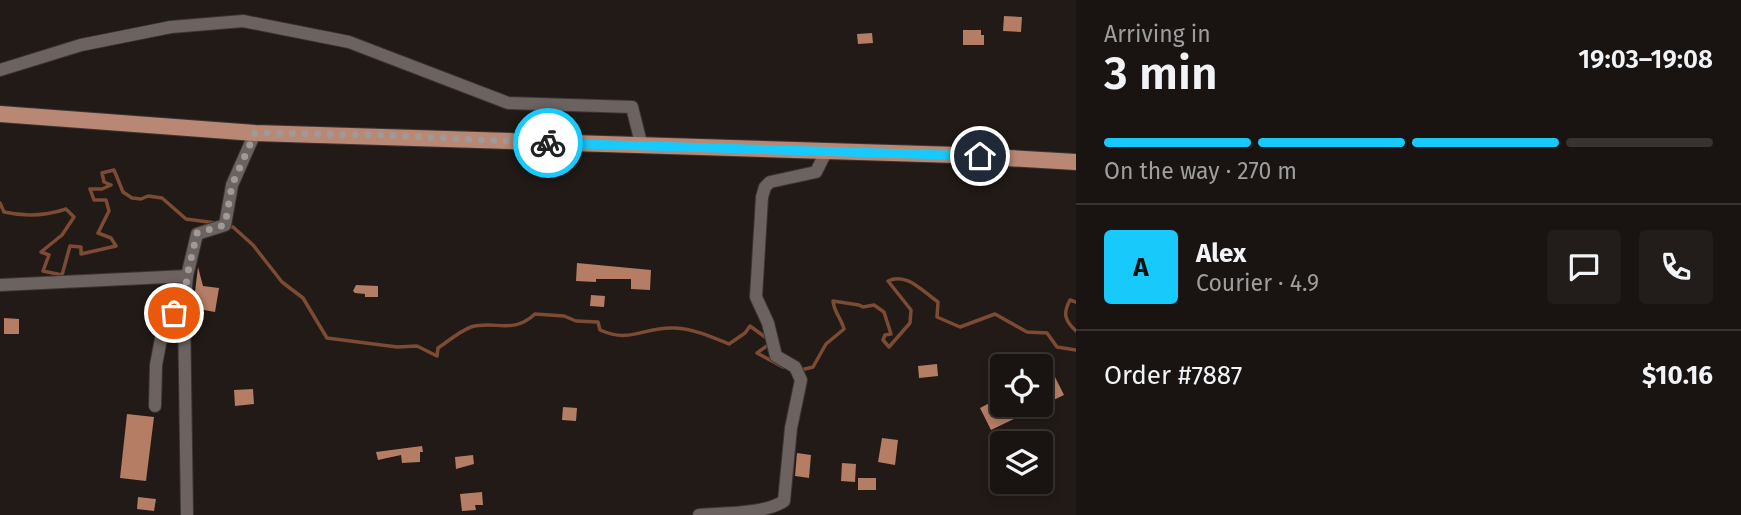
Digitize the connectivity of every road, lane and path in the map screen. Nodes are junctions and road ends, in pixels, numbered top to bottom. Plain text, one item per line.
1 (0, 70) edge
2 (0, 114) edge
3 (255, 133) junction
4 (642, 147) junction
5 (826, 152) junction
6 (1076, 162) edge
7 (187, 276) junction
8 (0, 285) edge
9 (184, 309) junction
10 (155, 407) dead end
11 (763, 512) edge
12 (187, 515) edge
13 (699, 515) edge

1 - 4 street
2 - 3 main road
3 - 4 main road
3 - 7 street
4 - 5 main road
5 - 6 main road
5 - 11 street
7 - 8 street
7 - 9 street
9 - 10 street
9 - 12 street
11 - 13 street

